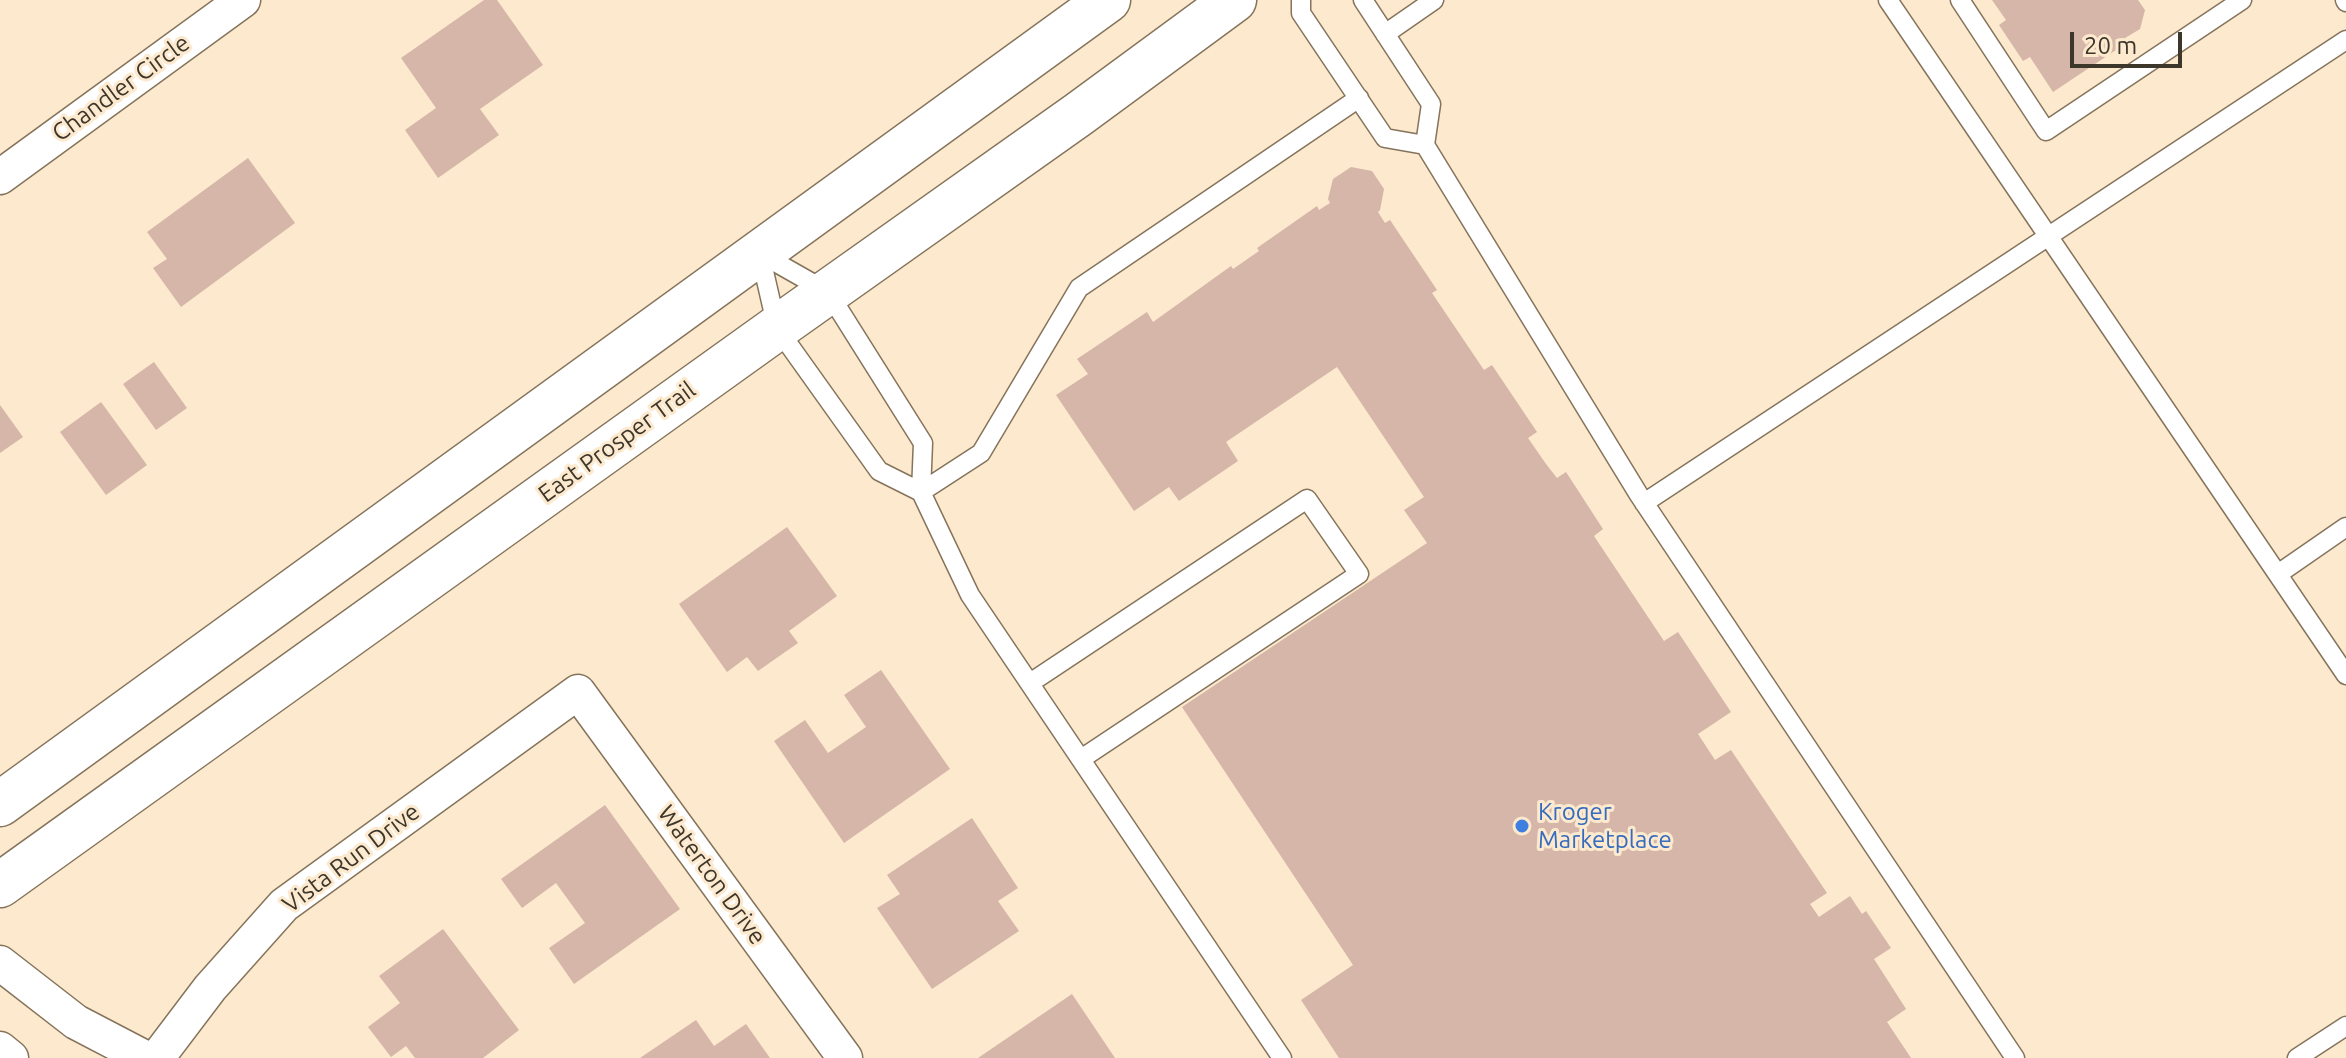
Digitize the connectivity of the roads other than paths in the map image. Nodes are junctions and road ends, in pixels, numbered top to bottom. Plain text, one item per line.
1 (243, 0) edge
2 (1108, 0) edge
3 (1234, 0) edge
4 (1301, 0) edge
5 (1363, 0) edge
6 (1434, 0) edge
7 (1888, 0) edge
8 (1960, 0) edge
9 (2242, 0) edge
10 (1385, 34) junction
11 (2346, 40) edge
12 (1359, 98) junction
13 (1425, 145) junction
14 (0, 177) edge
15 (2049, 236) junction
16 (760, 254) junction
17 (828, 292) junction
18 (777, 328) junction
19 (921, 492) junction
20 (1644, 503) junction
21 (2346, 527) edge
22 (2278, 574) junction
23 (2346, 675) edge
24 (1030, 683) junction
25 (578, 692) joint
26 (1081, 759) junction
27 (0, 804) edge
28 (0, 885) edge
29 (0, 963) edge
30 (2346, 1026) edge
31 (0, 1049) edge
32 (11, 1058) edge
33 (145, 1058) edge
34 (157, 1058) edge
35 (845, 1058) edge
36 (1282, 1058) edge
37 (2015, 1058) edge
38 (2297, 1058) edge

1 - 14 street, Chandler Circle
2 - 16 main road
3 - 17 main road, East Prosper Trail
4 - 12 lane
5 - 10 lane
6 - 10 lane
7 - 15 lane
8 - 9 lane
10 - 13 lane
11 - 15 lane
12 - 13 lane
12 - 19 lane
13 - 20 lane
15 - 20 lane
15 - 22 lane
16 - 17 lane
16 - 18 lane
16 - 27 main road
17 - 18 main road, East Prosper Trail
17 - 19 lane
18 - 19 lane
18 - 28 main road, East Prosper Trail
19 - 24 lane
20 - 37 lane
21 - 22 lane
22 - 23 lane
24 - 26 lane
24 - 26 lane
25 - 34 street, Vista Run Drive
25 - 35 street, Waterton Drive
26 - 36 lane
29 - 33 street
30 - 38 lane
31 - 32 street

